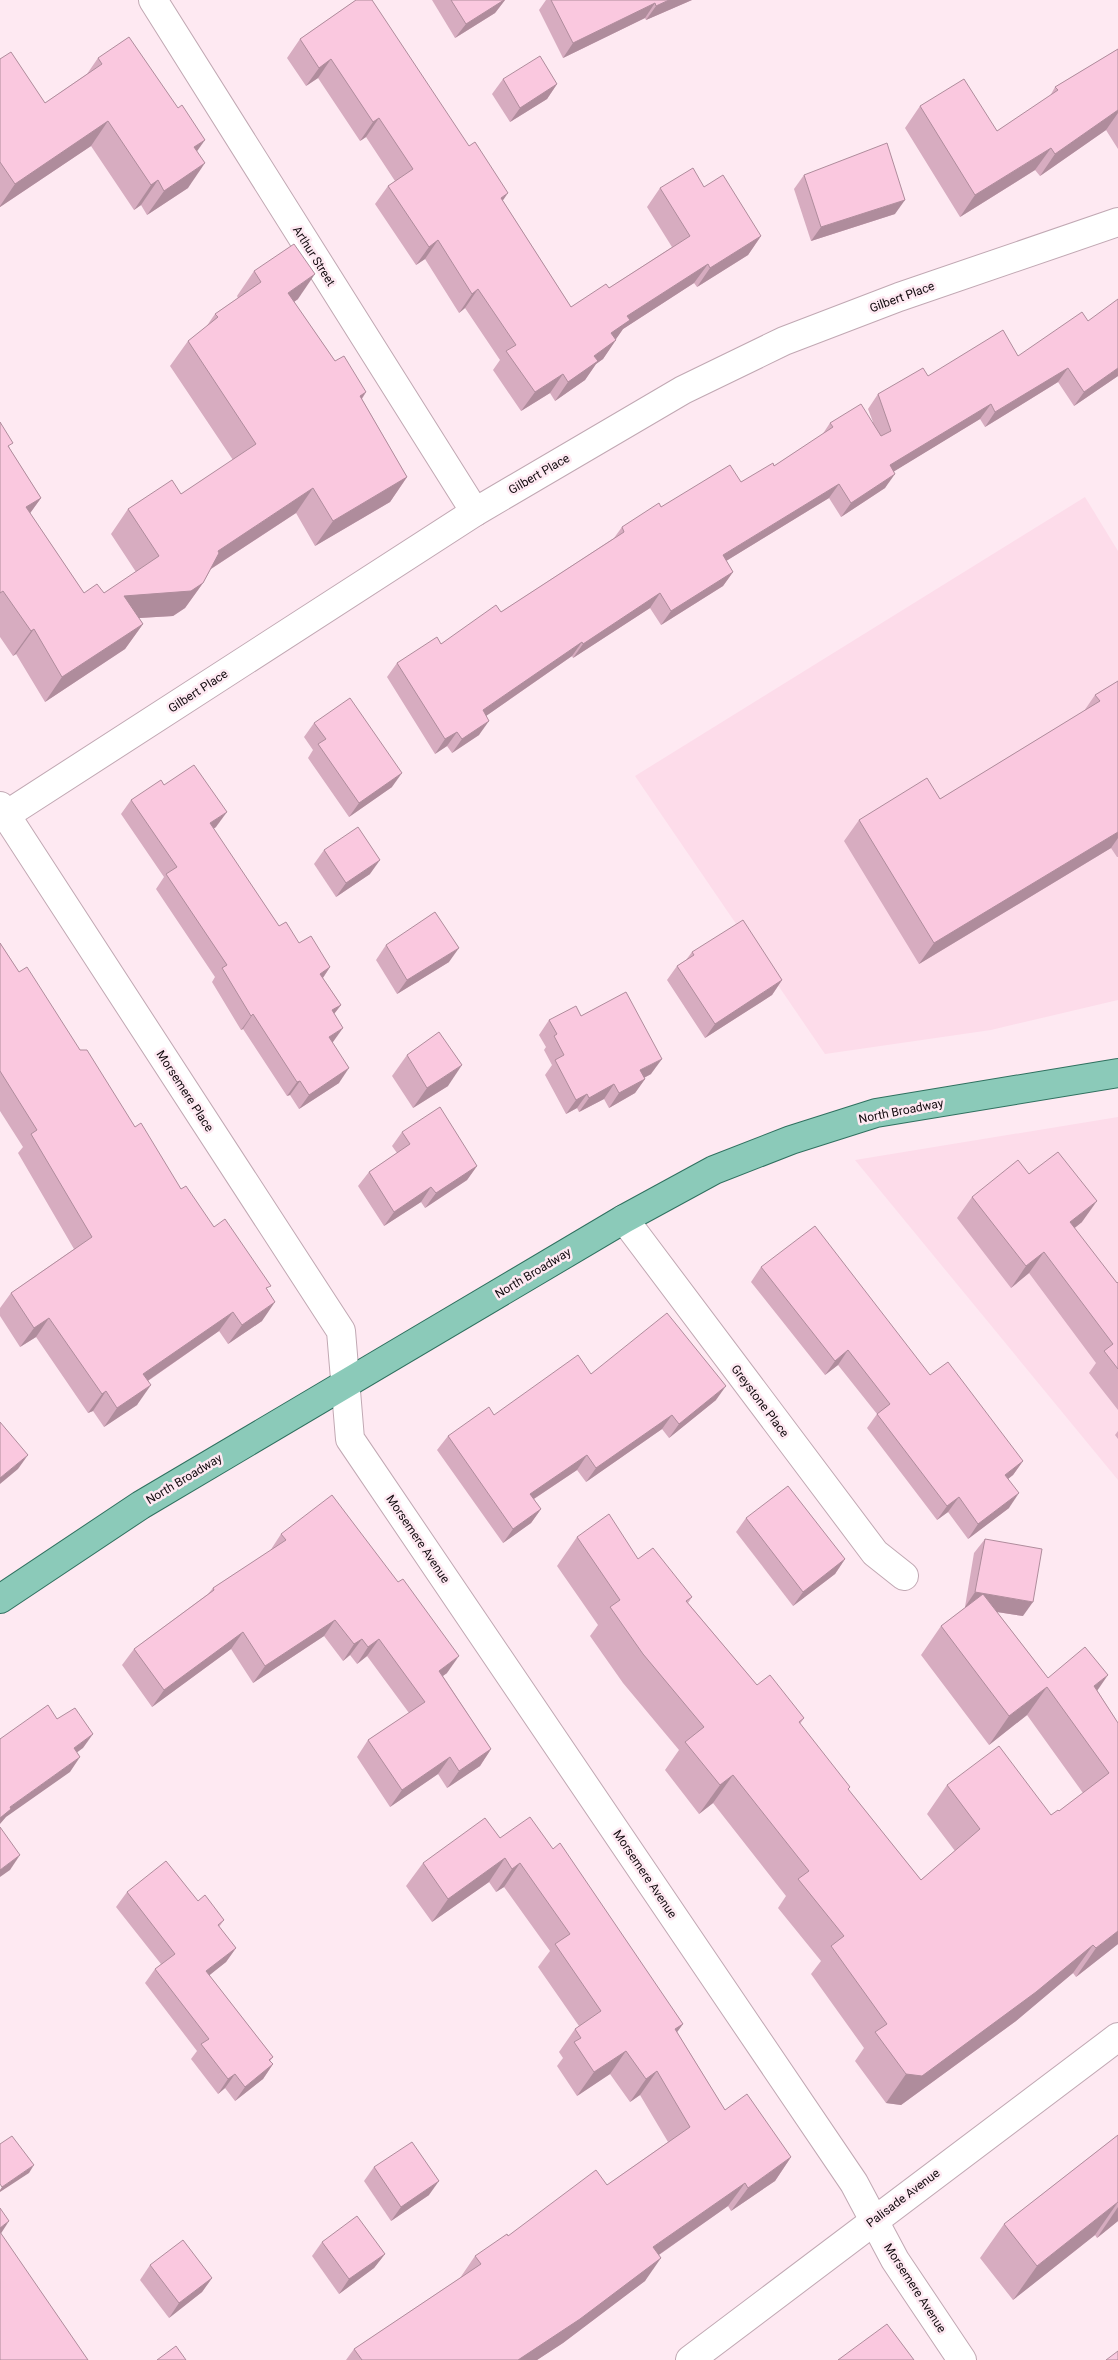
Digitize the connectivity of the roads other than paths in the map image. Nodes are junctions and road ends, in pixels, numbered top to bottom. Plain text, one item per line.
1 (153, 0) edge
2 (1118, 222) edge
3 (475, 512) junction
4 (3, 811) edge
5 (1118, 1073) edge
6 (624, 1219) junction
7 (345, 1385) junction
8 (904, 1576) dead end
9 (0, 1599) edge
10 (1118, 2037) edge
11 (874, 2220) junction
12 (690, 2360) edge
13 (962, 2360) edge

1 - 3 street, Arthur Street
2 - 3 street, Gilbert Place
3 - 4 street, Gilbert Place
4 - 7 street, Morsemere Place
5 - 6 main road, North Broadway
6 - 7 main road, North Broadway
6 - 8 street, Greystone Place
7 - 9 main road, North Broadway
7 - 11 street, Morsemere Avenue
10 - 11 street, Palisade Avenue
11 - 12 street, Palisade Avenue
11 - 13 street, Morsemere Avenue

